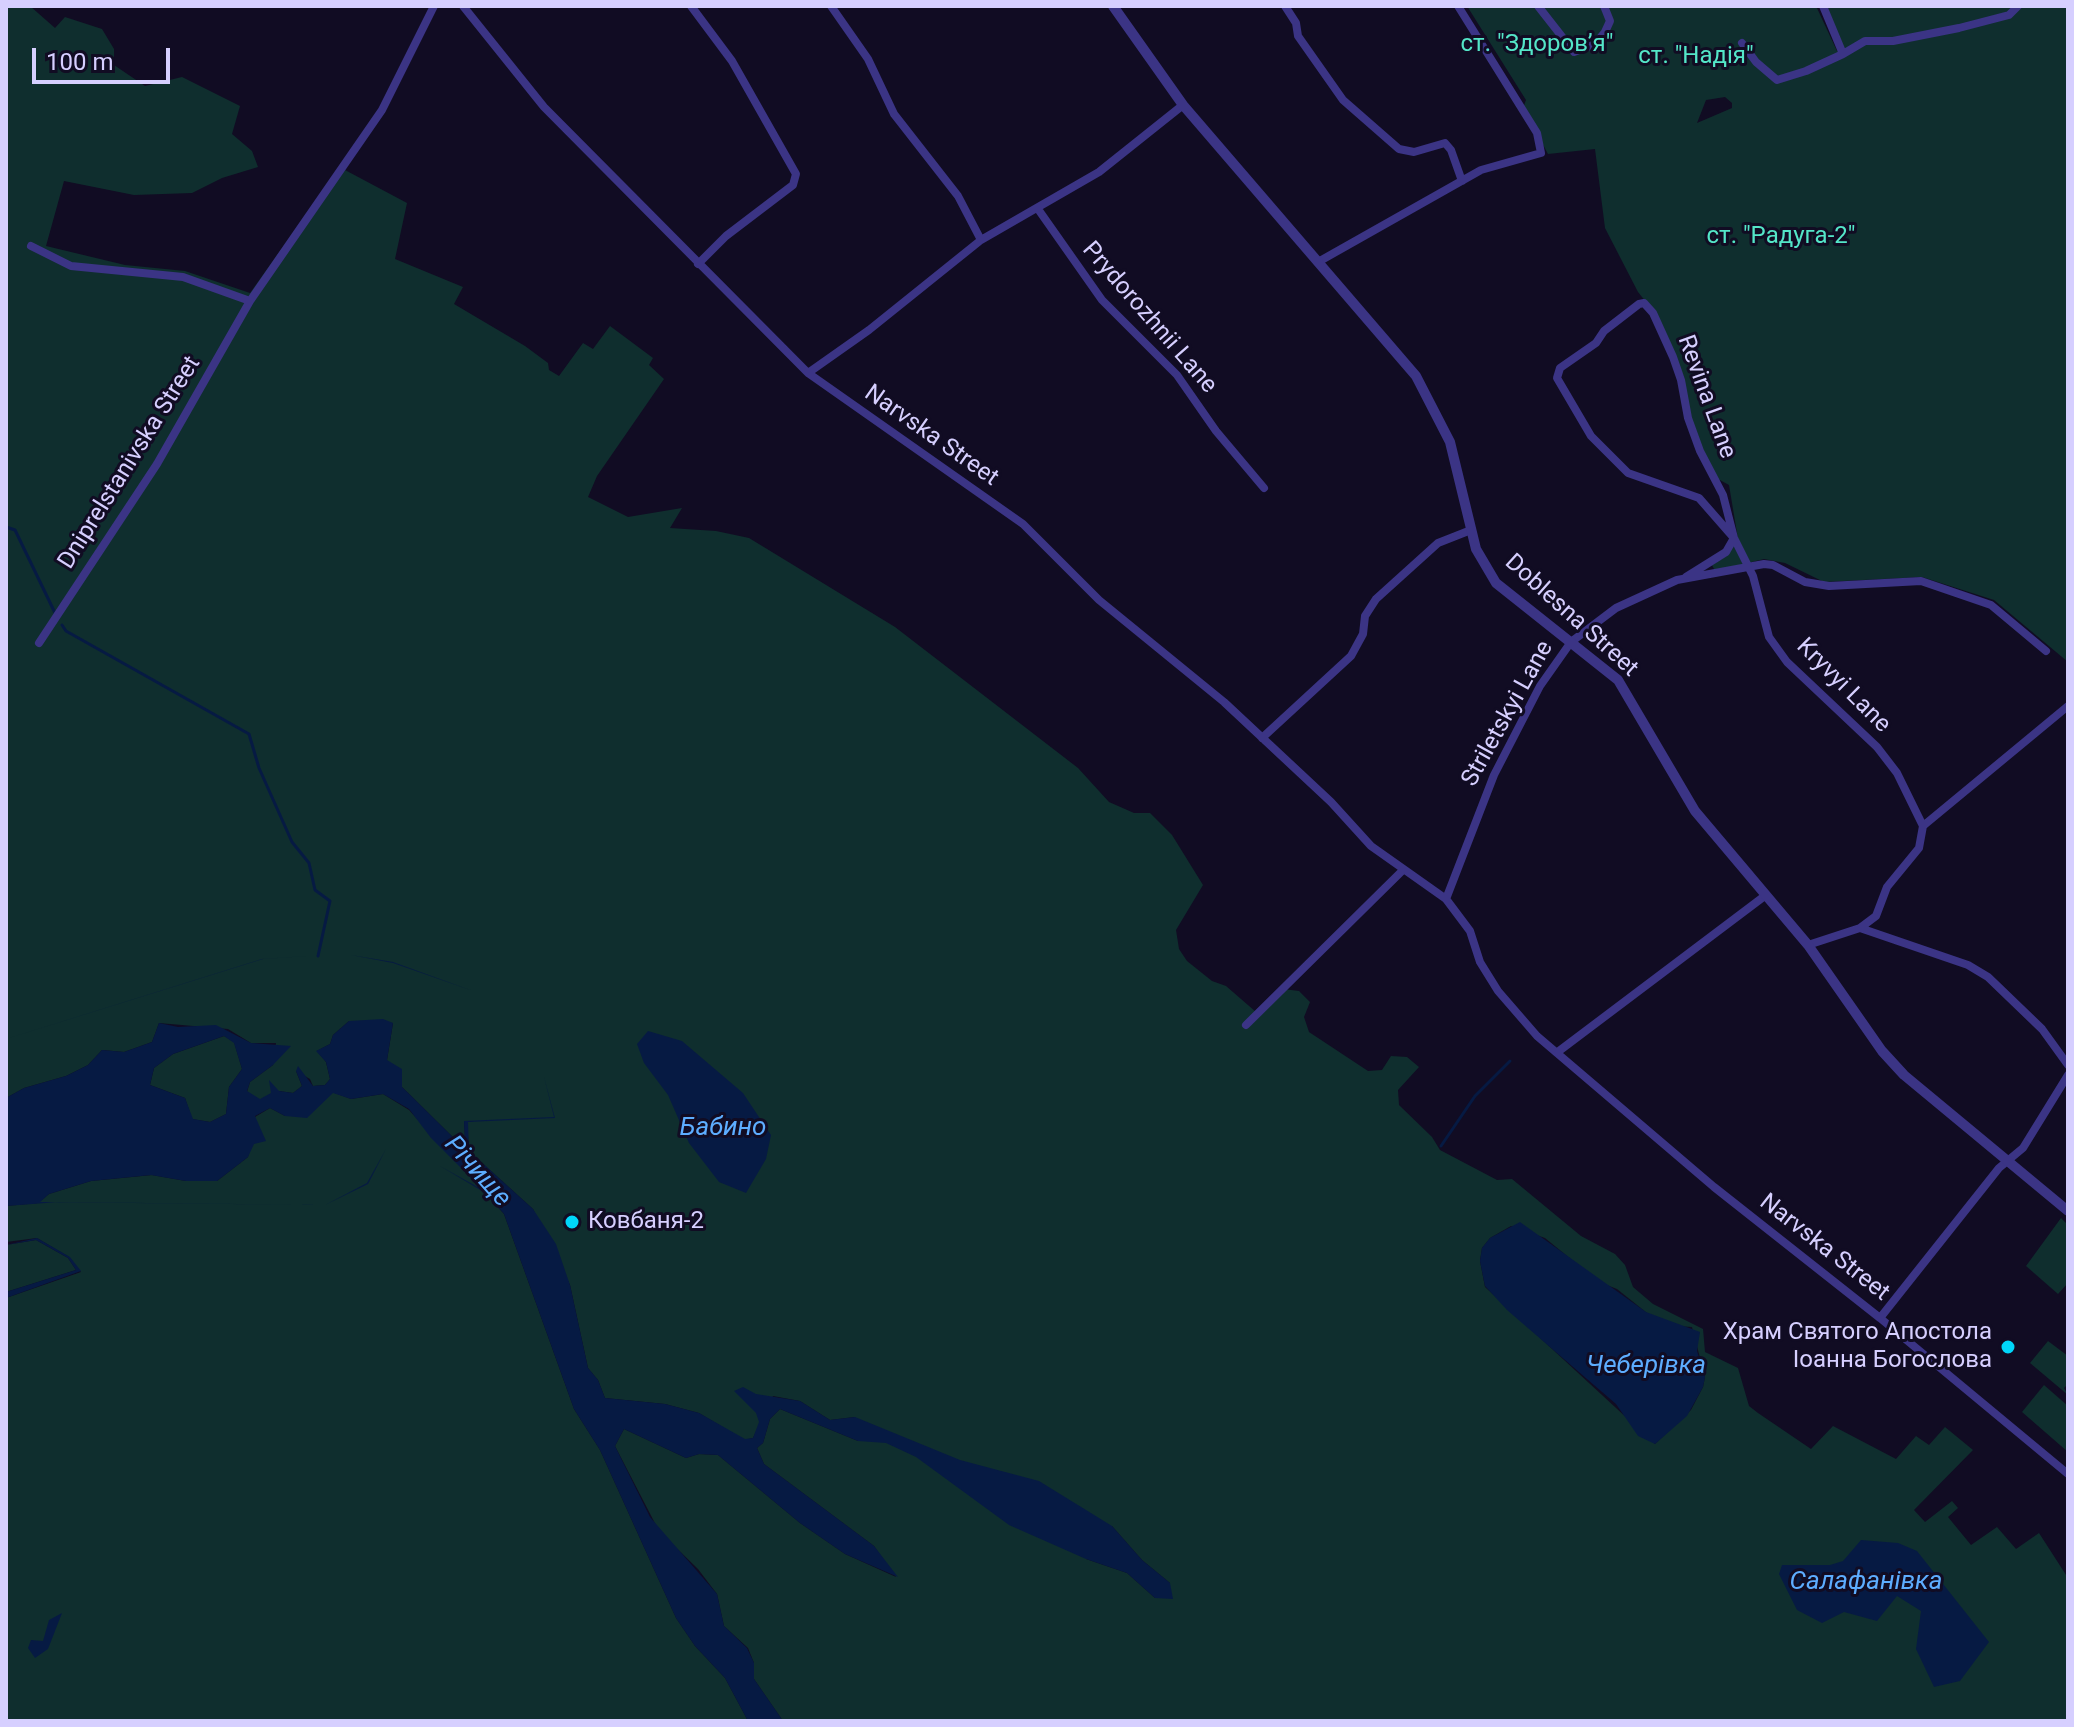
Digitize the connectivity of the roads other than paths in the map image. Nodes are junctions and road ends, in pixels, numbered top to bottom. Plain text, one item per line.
1 (434, 6) edge
2 (463, 6) edge
3 (691, 6) edge
4 (832, 6) edge
5 (1113, 6) edge
6 (1285, 6) edge
7 (1458, 6) edge
8 (1538, 6) edge
9 (1604, 6) edge
10 (1823, 6) edge
11 (2018, 6) edge
12 (1742, 43) dead end
13 (1843, 54) junction
14 (1183, 105) junction
15 (1462, 181) junction
16 (1038, 209) junction
17 (981, 240) junction
18 (31, 246) dead end
19 (1318, 262) junction
20 (698, 264) junction
21 (250, 301) junction
22 (808, 373) junction
23 (1264, 488) dead end
24 (1471, 530) junction
25 (1734, 538) junction
26 (1749, 568) junction
27 (1686, 577) junction
28 (1571, 642) junction
29 (39, 643) dead end
30 (2046, 651) dead end
31 (2068, 706) edge
32 (1262, 738) junction
33 (1923, 826) junction
34 (1402, 871) junction
35 (1766, 895) junction
36 (1446, 899) junction
37 (1860, 928) junction
38 (1808, 945) junction
39 (1246, 1025) dead end
40 (1559, 1051) junction
41 (2068, 1065) edge
42 (2068, 1075) edge
43 (2009, 1160) junction
44 (2068, 1211) edge
45 (1880, 1318) junction
46 (2068, 1474) edge

1 - 21 street, Dniprelstanivska Street
2 - 20 street, Narvska Street
3 - 20 street
4 - 17 street
5 - 14 street, Doblesna Street
6 - 15 street
7 - 15 street
8 - 9 street
10 - 13 street
11 - 13 street
12 - 13 street
14 - 16 street
14 - 19 street, Doblesna Street
15 - 19 street
16 - 17 street
16 - 23 street, Prydorozhnii Lane
17 - 22 street
18 - 21 street
19 - 24 street, Doblesna Street
20 - 22 street, Narvska Street
21 - 29 street, Dniprelstanivska Street
22 - 32 street, Narvska Street
24 - 28 street, Doblesna Street
24 - 32 street
25 - 25 street, Revina Lane
25 - 26 street, Revina Lane
25 - 27 street
26 - 27 street, Striletskyi Lane
26 - 30 street, Striletskyi Lane
26 - 33 street, Kryvyi Lane
27 - 28 street, Striletskyi Lane
28 - 35 street, Doblesna Street
28 - 36 street, Striletskyi Lane
31 - 33 street
32 - 34 street, Narvska Street
33 - 37 street
34 - 36 street, Narvska Street
34 - 39 street
35 - 38 street, Doblesna Street
35 - 40 street
36 - 40 street, Narvska Street
37 - 38 street
37 - 41 street
38 - 43 street, Doblesna Street
40 - 45 street, Narvska Street
42 - 43 street
43 - 44 street, Doblesna Street
43 - 45 street
45 - 46 street, Narvska Street

